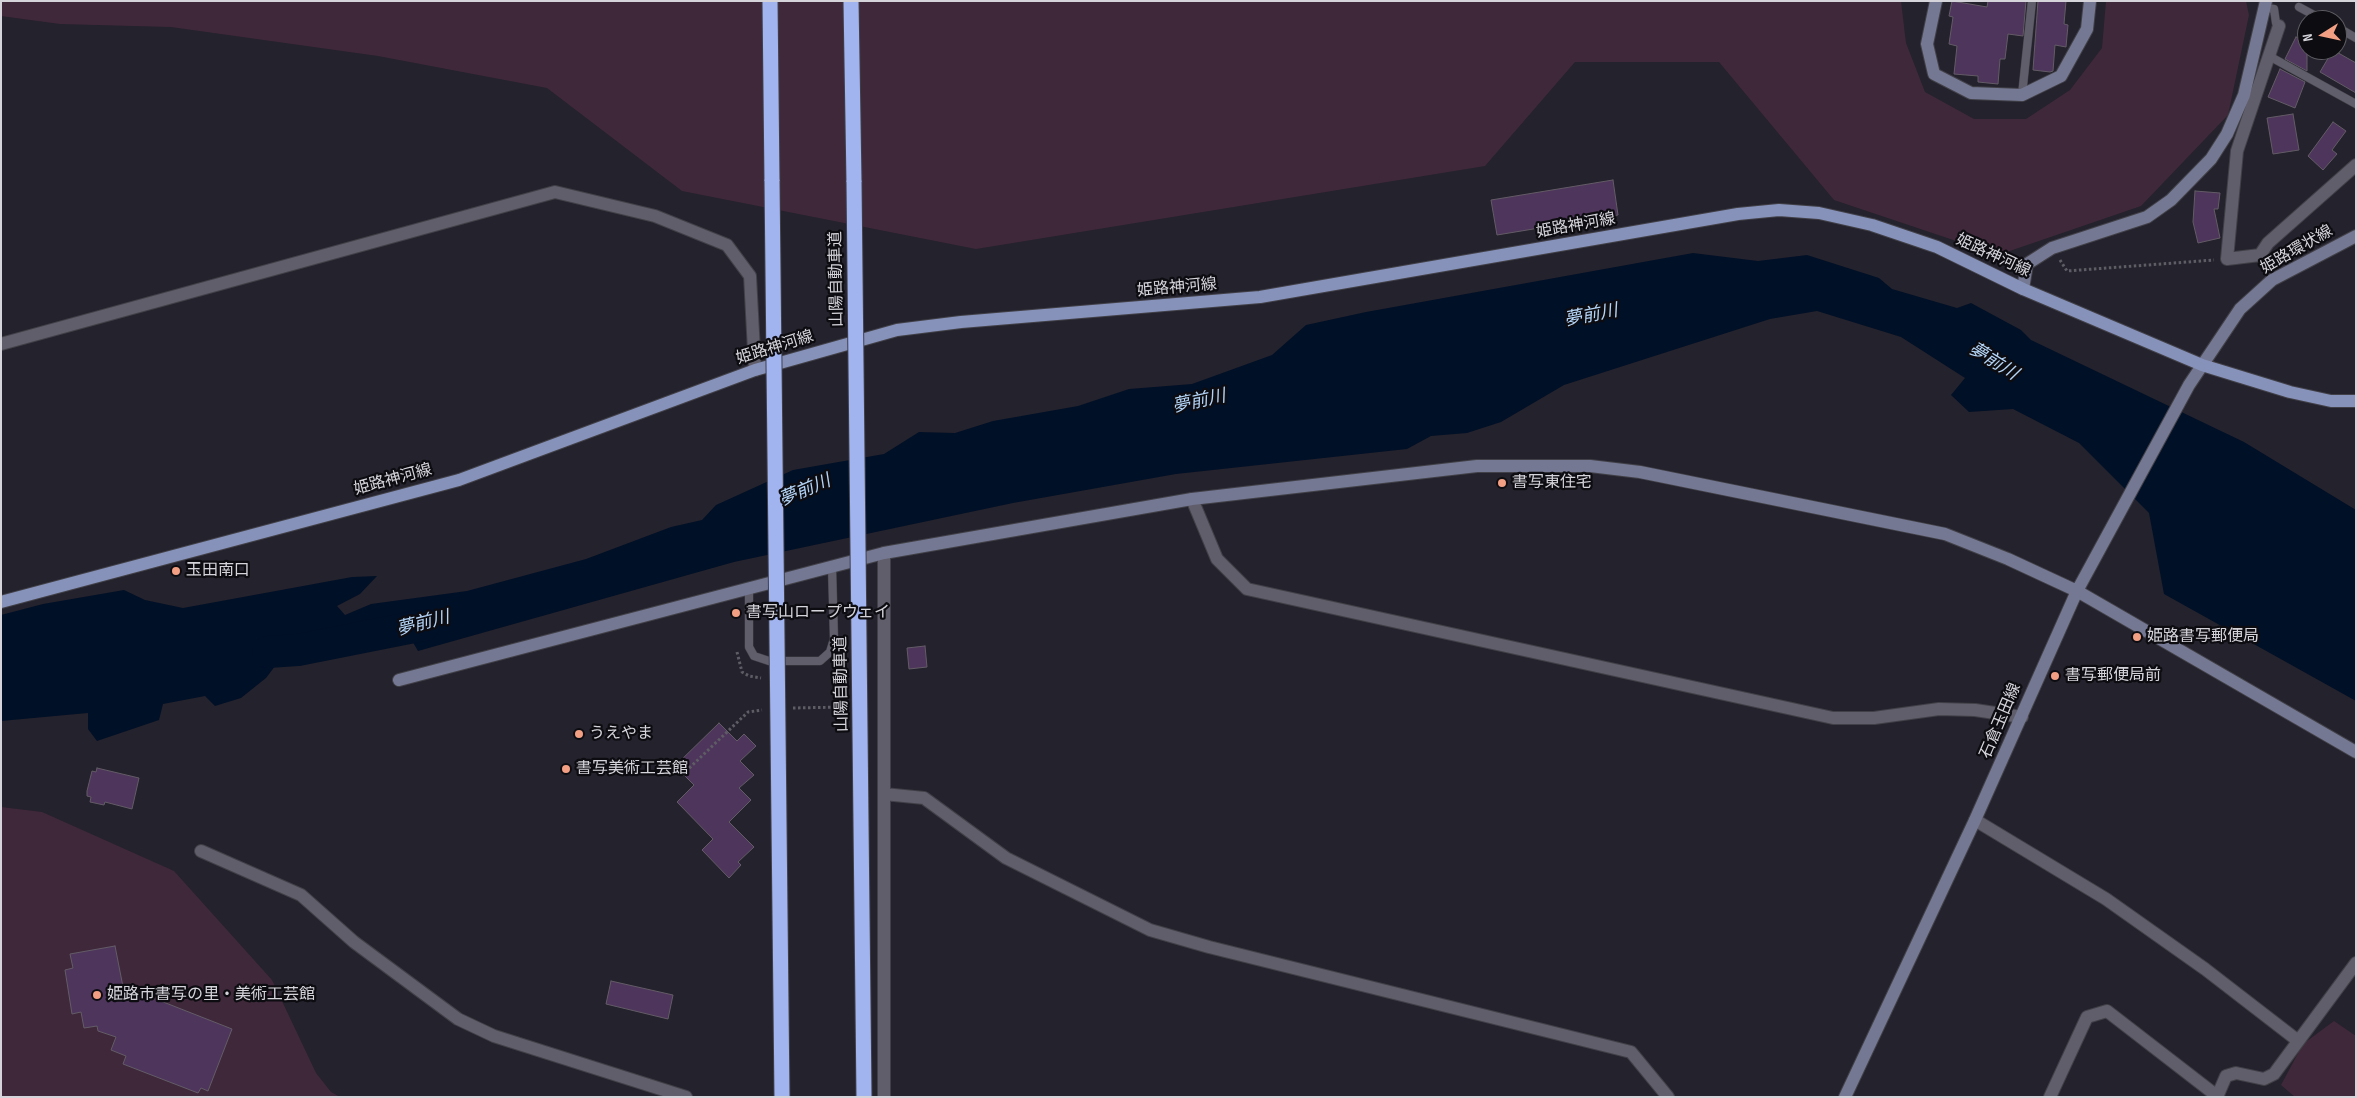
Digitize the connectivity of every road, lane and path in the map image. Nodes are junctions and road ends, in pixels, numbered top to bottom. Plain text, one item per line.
1 (770, 1) edge
2 (851, 1) edge
3 (1936, 1) edge
4 (2032, 1) edge
5 (2090, 1) edge
6 (2266, 4) edge
7 (2299, 7) dead end
8 (2305, 10) edge
9 (2279, 26) joint
10 (2269, 56) junction
11 (2022, 95) junction
12 (2356, 104) edge
13 (2356, 164) edge
14 (2356, 236) edge
15 (2057, 246) junction
16 (2228, 259) junction
17 (2023, 289) junction
18 (1, 344) edge
19 (2202, 365) junction
20 (755, 370) junction
21 (2356, 401) edge
22 (1192, 499) junction
23 (884, 553) junction
24 (832, 567) junction
25 (749, 588) junction
26 (2077, 591) junction
27 (1, 602) edge
28 (737, 646) dead end
29 (398, 680) dead end
30 (762, 686) dead end
31 (763, 702) dead end
32 (763, 709) dead end
33 (2022, 717) junction
34 (2356, 752) edge
35 (884, 794) junction
36 (1975, 820) junction
37 (201, 851) dead end
38 (2356, 963) edge
39 (2296, 1040) junction
40 (2217, 1096) edge
41 (686, 1097) edge
42 (782, 1097) edge
43 (864, 1097) edge
44 (884, 1097) edge
45 (1668, 1097) edge
46 (1845, 1097) edge
47 (2050, 1097) edge

1 - 42 highway, bridge
2 - 43 highway, 山陽自動車道, bridge
3 - 11 street
4 - 11 lane
5 - 11 street
6 - 9 lane
6 - 15 street
7 - 8 lane
9 - 10 street
10 - 12 lane
10 - 16 street
13 - 16 street
14 - 19 street, 姫路環状線
15 - 16 path
15 - 17 street
17 - 19 main road, 姫路神河線
17 - 20 main road, 姫路神河線
18 - 20 street
19 - 21 main road, 姫路神河線
19 - 26 street, 石倉玉田線
20 - 27 main road, 姫路神河線
22 - 23 street
22 - 26 street
22 - 33 street
23 - 24 street
23 - 35 street
24 - 25 street
24 - 25 lane
25 - 29 street
26 - 33 street, 石倉玉田線
26 - 34 street
28 - 30 path
31 - 32 path
33 - 36 street, 石倉玉田線
35 - 44 street
35 - 45 street
36 - 39 street
36 - 46 street, 石倉玉田線
37 - 41 street
38 - 39 street
39 - 40 street
40 - 47 street

